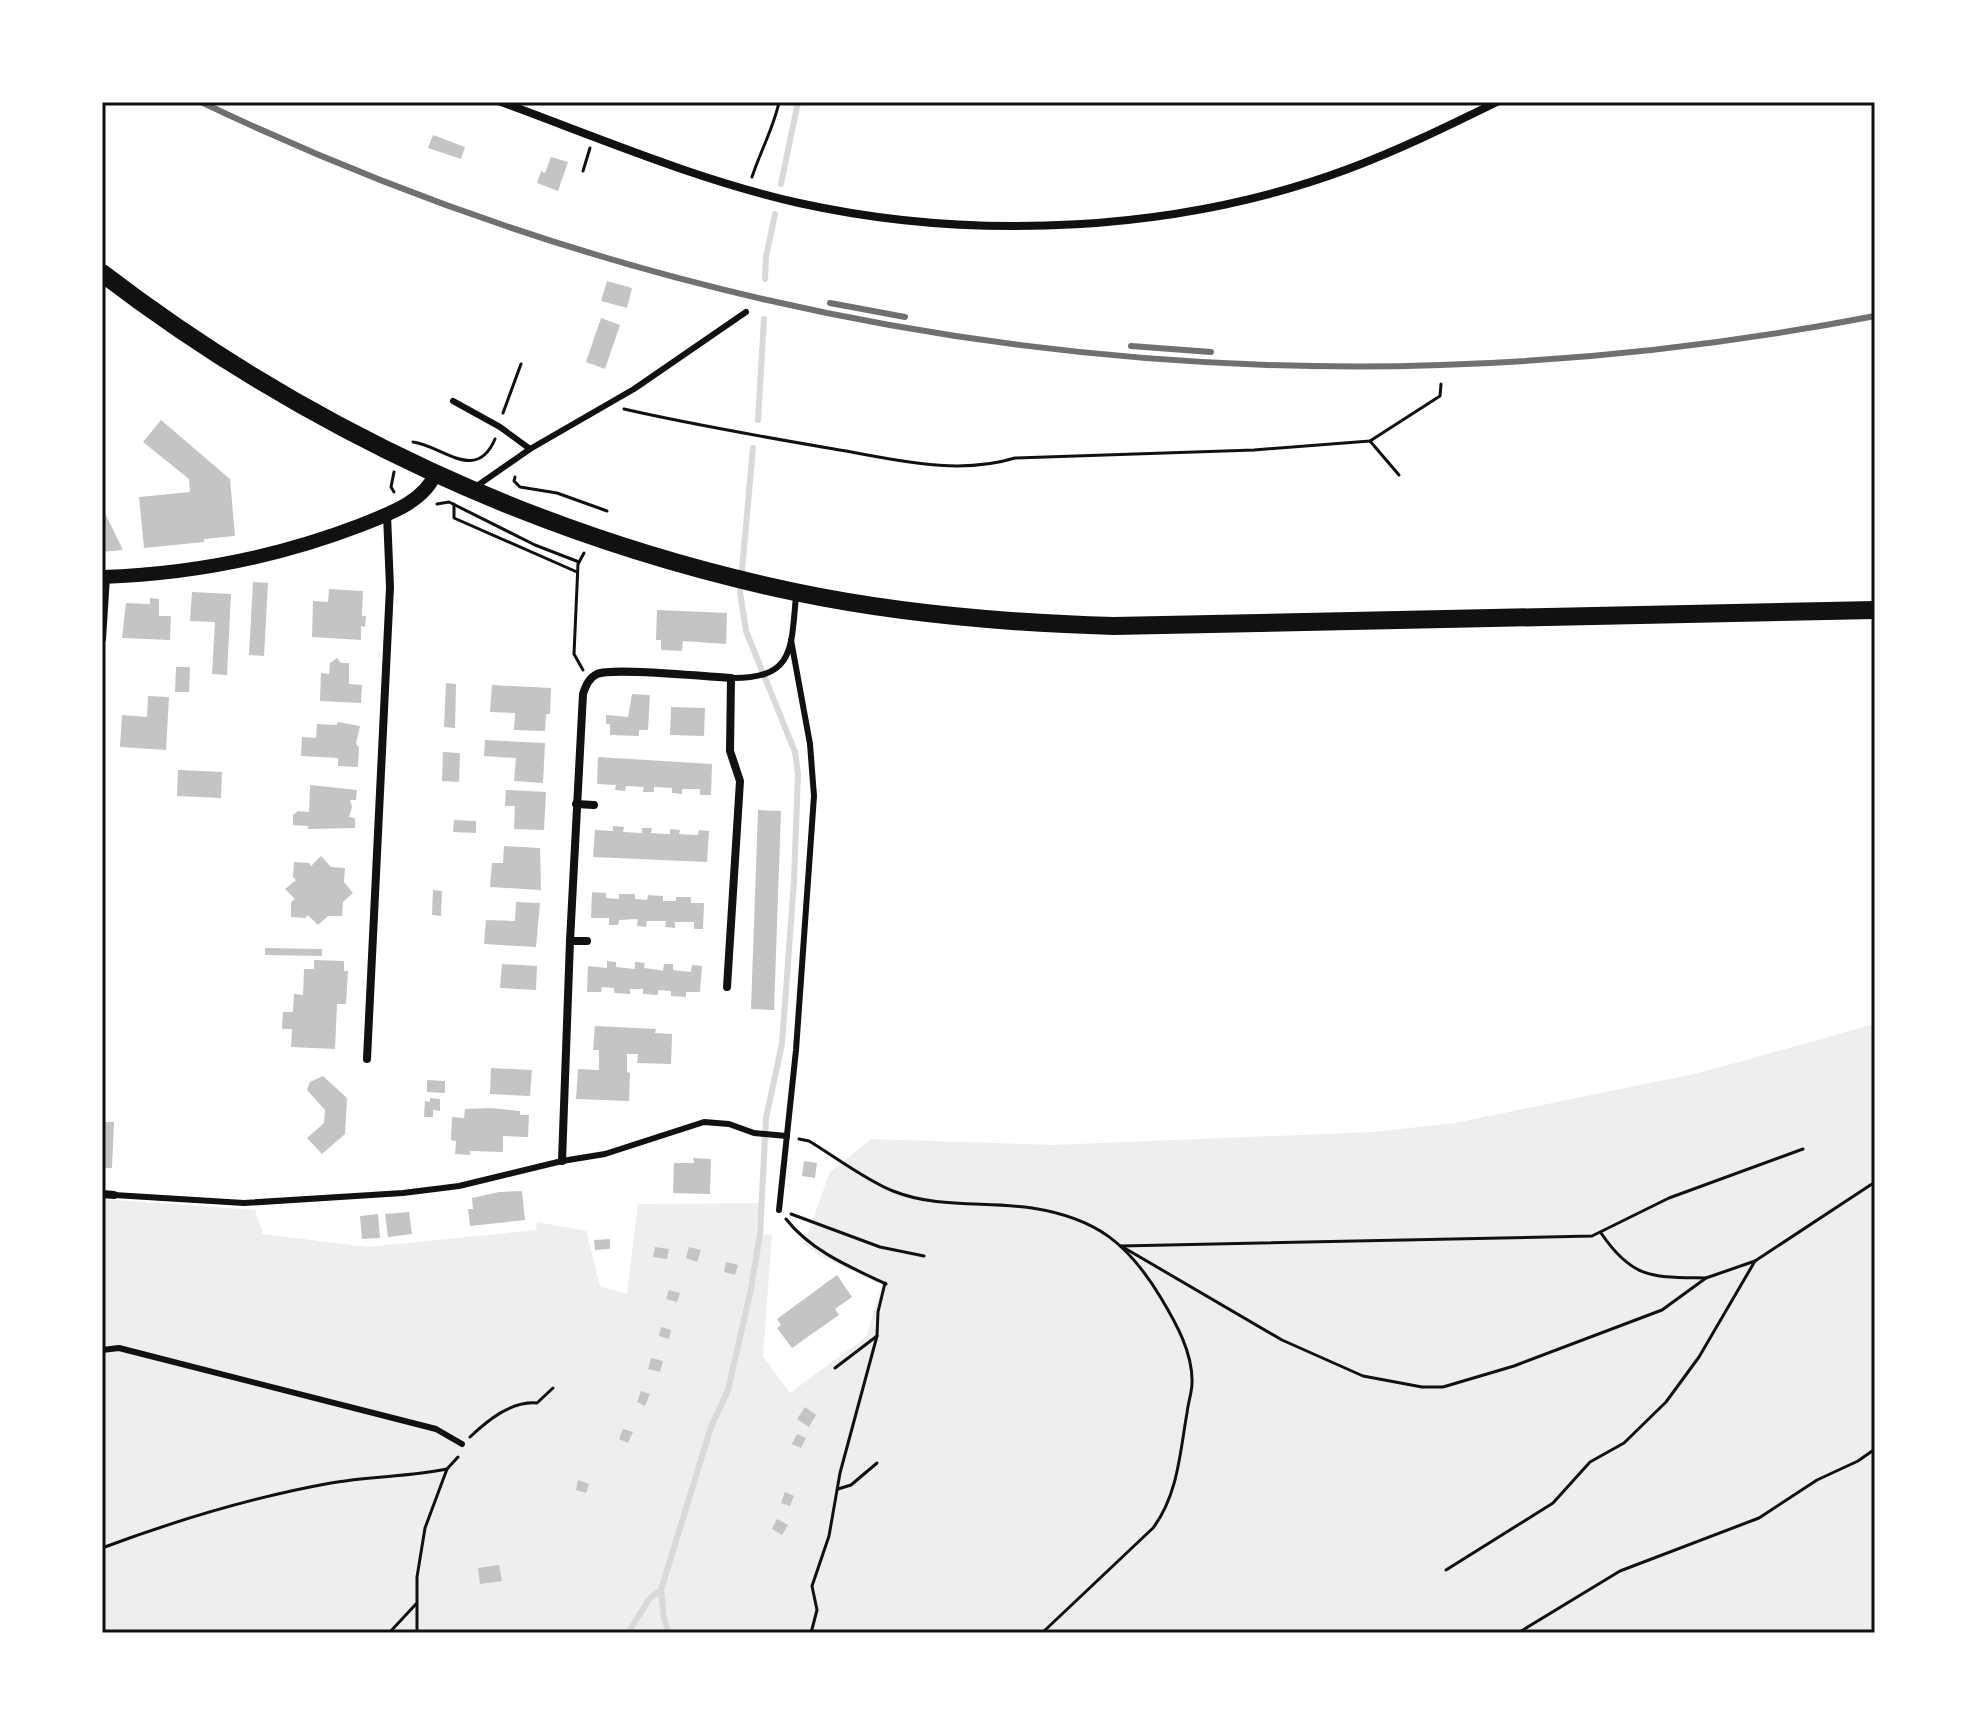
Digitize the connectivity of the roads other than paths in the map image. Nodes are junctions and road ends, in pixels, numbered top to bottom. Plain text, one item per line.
1 (501, 102) edge
2 (1497, 102) edge
3 (102, 273) edge
4 (746, 312) dead end
5 (453, 401) dead end
6 (530, 449) junction
7 (435, 474) junction
8 (470, 490) junction
9 (387, 515) junction
10 (104, 577) edge
11 (796, 592) junction
12 (1875, 610) edge
13 (102, 639) edge
14 (791, 640) junction
15 (731, 678) junction
16 (576, 804) junction
17 (594, 805) dead end
18 (570, 941) junction
19 (587, 941) dead end
20 (727, 987) dead end
21 (367, 1059) dead end
22 (787, 1136) junction
23 (562, 1161) junction
24 (102, 1194) edge
25 (114, 1195) joint
26 (779, 1210) road end
27 (102, 1350) edge
28 (462, 1444) road end

1 - 2 street
3 - 7 main road
4 - 6 lane
5 - 6 lane
6 - 8 lane
7 - 8 main road
7 - 9 street
8 - 11 main road
9 - 10 street
9 - 21 street
10 - 13 street
11 - 12 main road
11 - 14 lane
14 - 15 lane
14 - 22 lane
15 - 16 street
15 - 20 street
16 - 17 street
16 - 18 street
18 - 19 street
18 - 23 street
22 - 23 lane
22 - 26 lane
23 - 25 lane
24 - 25 street
27 - 28 lane

